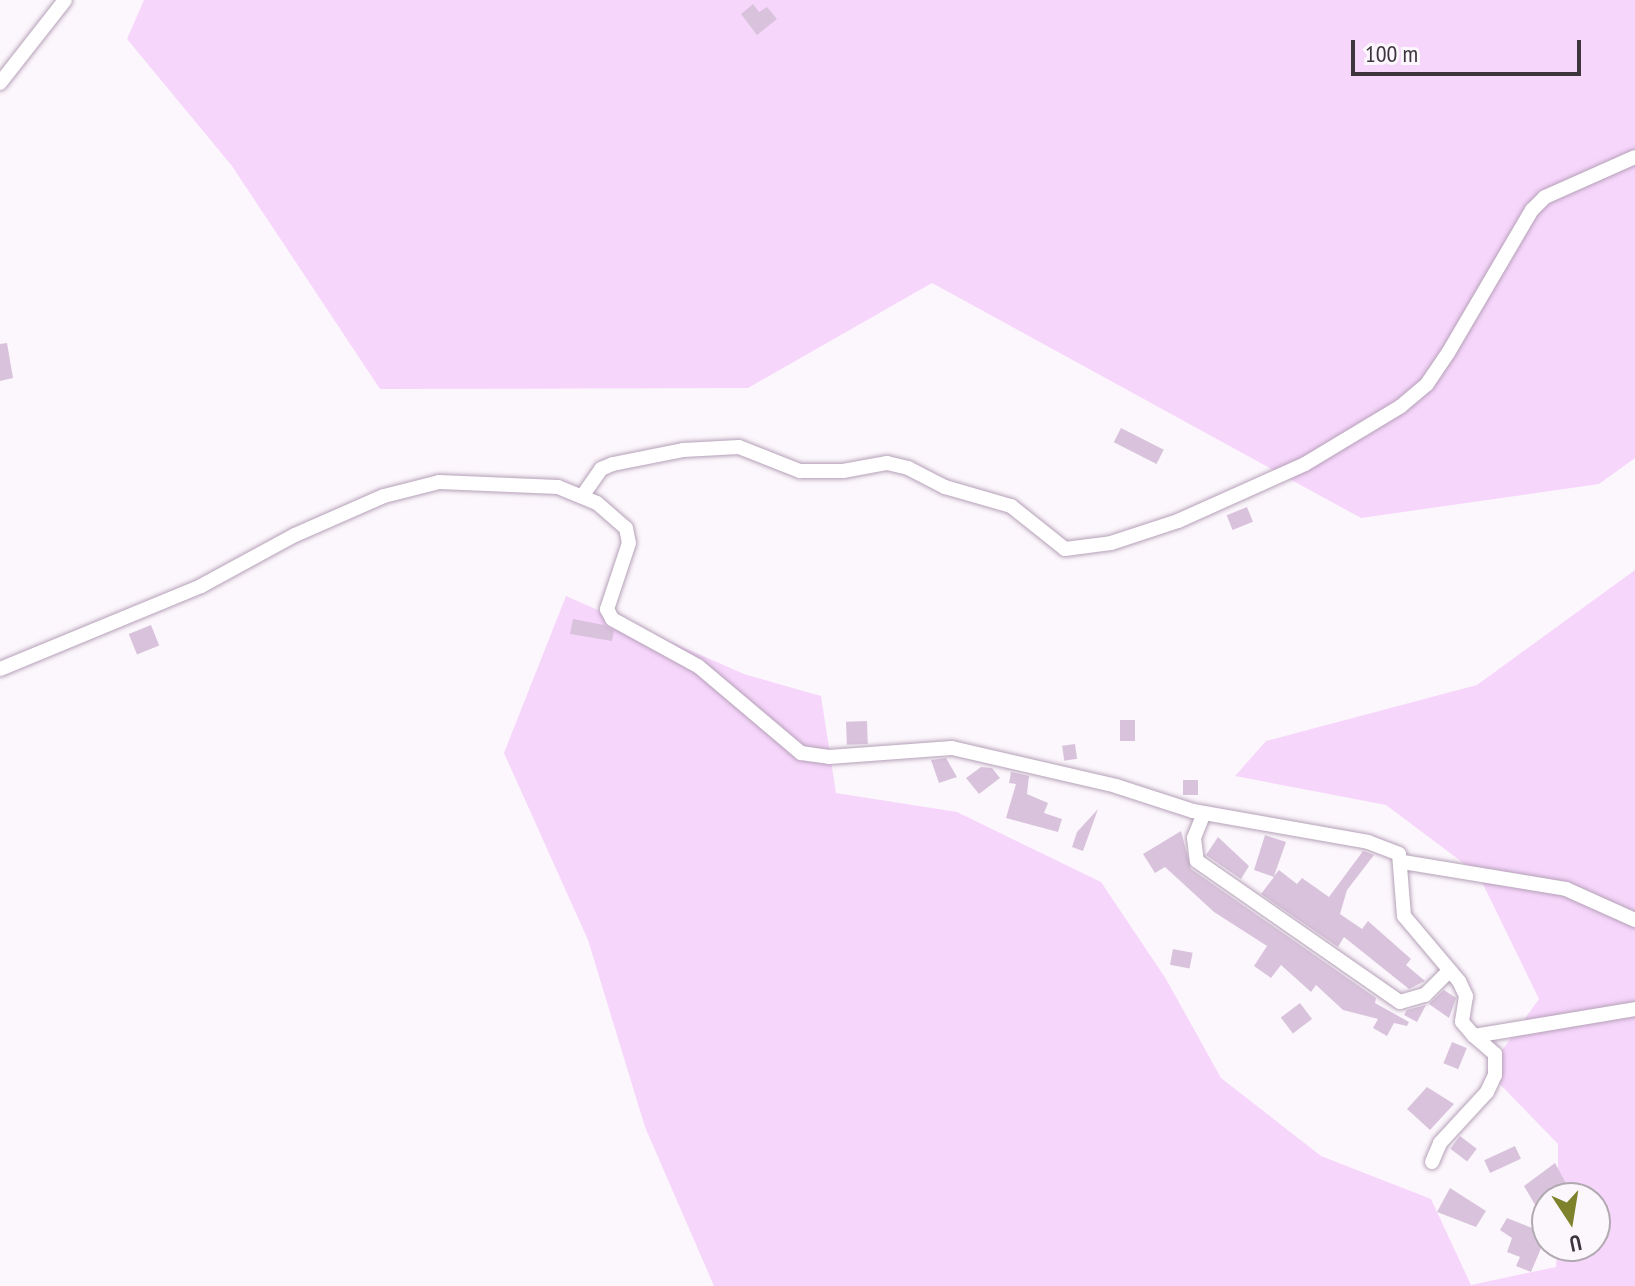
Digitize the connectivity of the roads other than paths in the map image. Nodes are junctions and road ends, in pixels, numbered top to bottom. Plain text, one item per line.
1 (65, 0) edge
2 (0, 83) edge
3 (1635, 157) edge
4 (583, 495) junction
5 (0, 669) edge
6 (1204, 813) junction
7 (1403, 862) junction
8 (1635, 920) edge
9 (1450, 970) junction
10 (1635, 1009) edge
11 (1474, 1036) junction
12 (1432, 1162) dead end

1 - 2 street
3 - 4 street
4 - 5 street
4 - 6 street
6 - 7 street
6 - 9 street
7 - 8 street
7 - 9 street
9 - 11 street
10 - 11 street
11 - 12 street

